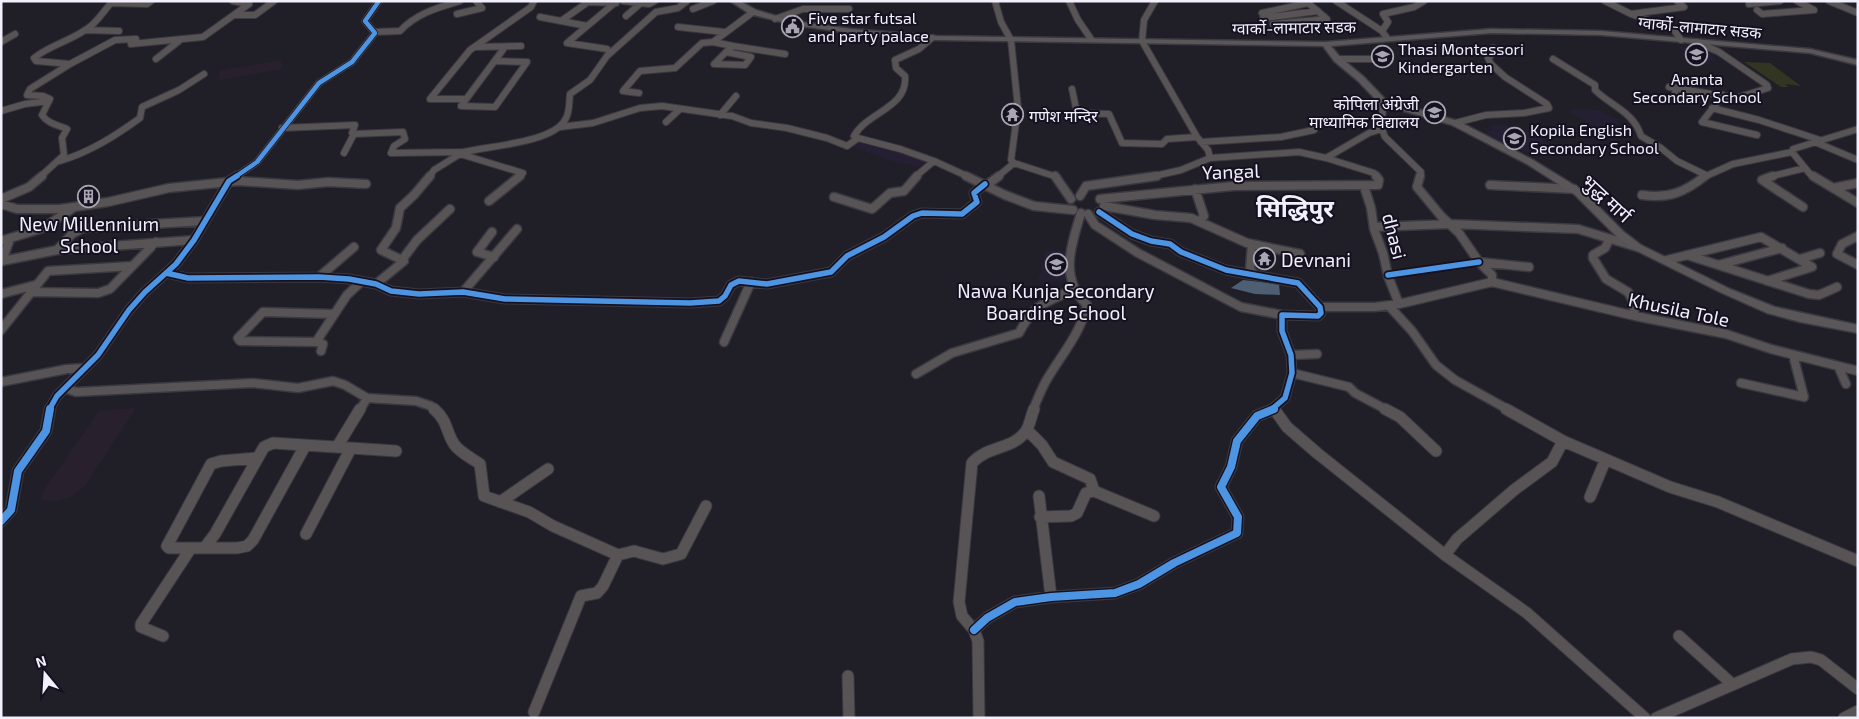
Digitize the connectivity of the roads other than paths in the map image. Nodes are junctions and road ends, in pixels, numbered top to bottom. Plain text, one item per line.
1 (152, 1) edge
2 (233, 1) edge
3 (274, 1) edge
4 (379, 1) edge
5 (460, 1) edge
6 (476, 1) edge
7 (534, 1) edge
8 (574, 1) edge
9 (624, 1) edge
10 (656, 1) edge
11 (687, 1) edge
12 (713, 1) edge
13 (734, 1) edge
14 (995, 1) edge
15 (1070, 1) edge
16 (1155, 1) edge
17 (1336, 1) edge
18 (1424, 1) edge
19 (1605, 1) edge
20 (1677, 1) edge
21 (1780, 1) edge
22 (1797, 1) edge
23 (1829, 1) edge
24 (112, 2) edge
25 (586, 2) junction
26 (616, 2) edge
27 (834, 2) edge
28 (1309, 2) edge
29 (641, 3) junction
30 (1750, 4) dead end
31 (836, 8) junction
32 (693, 9) dead end
33 (849, 9) dead end
34 (1757, 10) dead end
35 (1318, 11) junction
36 (753, 12) junction
37 (1858, 13) edge
38 (235, 14) junction
39 (456, 14) dead end
40 (1631, 14) junction
41 (626, 16) dead end
42 (540, 17) dead end
43 (1268, 17) junction
44 (775, 19) junction
45 (561, 21) junction
46 (1273, 24) junction
47 (587, 26) junction
48 (678, 27) dead end
49 (84, 30) junction
50 (1282, 30) dead end
51 (119, 31) dead end
52 (1382, 31) junction
53 (375, 32) junction
54 (724, 32) junction
55 (15, 34) dead end
56 (136, 38) dead end
57 (932, 38) junction
58 (1387, 38) junction
59 (1091, 39) junction
60 (180, 40) junction
61 (1011, 40) junction
62 (1681, 40) junction
63 (1142, 41) junction
64 (1, 42) edge
65 (713, 42) junction
66 (1697, 42) junction
67 (131, 44) dead end
68 (1325, 44) junction
69 (521, 46) dead end
70 (733, 46) junction
71 (474, 47) junction
72 (505, 47) junction
73 (1493, 48) dead end
74 (607, 49) dead end
75 (725, 52) junction
76 (785, 54) dead end
77 (156, 59) dead end
78 (1337, 59) junction
79 (1377, 59) dead end
80 (1553, 59) dead end
81 (496, 61) junction
82 (1858, 63) edge
83 (70, 64) junction
84 (204, 74) dead end
85 (1072, 89) dead end
86 (639, 93) dead end
87 (1723, 95) junction
88 (736, 96) dead end
89 (466, 99) junction
90 (1674, 100) dead end
91 (49, 101) junction
92 (1383, 102) junction
93 (1712, 108) junction
94 (680, 109) junction
95 (1, 111) edge
96 (720, 115) junction
97 (666, 122) dead end
98 (1455, 123) junction
99 (560, 127) junction
100 (282, 128) junction
101 (1382, 128) junction
102 (1314, 130) dead end
103 (1858, 130) edge
104 (354, 134) junction
105 (1757, 135) dead end
106 (858, 138) junction
107 (1199, 139) junction
108 (1818, 141) junction
109 (1792, 152) junction
110 (344, 153) dead end
111 (462, 153) junction
112 (1210, 158) junction
113 (1326, 158) junction
114 (1858, 160) edge
115 (60, 161) junction
116 (934, 161) junction
117 (1014, 163) junction
118 (1805, 168) junction
119 (1706, 175) junction
120 (229, 181) junction
121 (1858, 183) edge
122 (366, 184) dead end
123 (986, 184) junction
124 (1490, 185) dead end
125 (1364, 186) junction
126 (1833, 188) junction
127 (1194, 189) junction
128 (1574, 189) junction
129 (1642, 195) dead end
130 (1080, 196) junction
131 (834, 198) dead end
132 (1, 199) edge
133 (1072, 199) junction
134 (489, 201) dead end
135 (1858, 203) edge
136 (1, 204) edge
137 (1101, 206) junction
138 (1803, 207) dead end
139 (74, 208) junction
140 (450, 209) dead end
141 (1081, 212) junction
142 (205, 221) junction
143 (1200, 221) junction
144 (1451, 224) junction
145 (1374, 226) junction
146 (517, 229) dead end
147 (492, 232) dead end
148 (1858, 236) edge
149 (10, 239) junction
150 (194, 240) junction
151 (1609, 240) junction
152 (1, 241) edge
153 (156, 242) junction
154 (1252, 244) junction
155 (354, 247) dead end
156 (1637, 247) junction
157 (1782, 248) junction
158 (57, 250) junction
159 (1820, 253) dead end
160 (1300, 254) dead end
161 (1687, 255) junction
162 (494, 257) junction
163 (1800, 259) junction
164 (402, 260) junction
165 (1667, 260) junction
166 (1479, 262) junction
167 (1718, 265) junction
168 (132, 266) junction
169 (1858, 266) edge
170 (1529, 267) dead end
171 (166, 272) junction
172 (1255, 275) junction
173 (319, 277) junction
174 (1767, 281) junction
175 (361, 282) junction
176 (751, 282) junction
177 (1492, 282) junction
178 (376, 284) junction
179 (36, 285) junction
180 (1837, 287) dead end
181 (1074, 288) junction
182 (30, 292) junction
183 (463, 292) junction
184 (1, 294) edge
185 (1394, 305) junction
186 (1320, 307) junction
187 (334, 314) junction
188 (1282, 315) junction
189 (1635, 316) junction
190 (1858, 329) edge
191 (1, 330) edge
192 (316, 342) junction
193 (724, 342) dead end
194 (321, 351) dead end
195 (1317, 354) dead end
196 (1292, 355) junction
197 (1793, 355) junction
198 (85, 368) junction
199 (1839, 368) junction
200 (1858, 371) edge
201 (1292, 373) junction
202 (916, 374) dead end
203 (1, 382) edge
204 (1741, 382) dead end
205 (1846, 384) dead end
206 (65, 388) junction
207 (367, 398) junction
208 (1274, 409) junction
209 (1027, 430) junction
210 (1562, 441) junction
211 (305, 446) junction
212 (337, 447) junction
213 (351, 448) junction
214 (396, 451) dead end
215 (1436, 451) dead end
216 (257, 458) junction
217 (1605, 461) junction
218 (548, 469) dead end
219 (1094, 490) junction
220 (1039, 496) dead end
221 (1590, 497) dead end
222 (500, 502) junction
223 (706, 506) dead end
224 (1154, 516) dead end
225 (1040, 517) junction
226 (1, 521) edge
227 (306, 534) dead end
228 (205, 547) junction
229 (191, 548) junction
230 (618, 555) junction
231 (1445, 555) junction
232 (1858, 561) edge
233 (1051, 597) junction
234 (974, 630) junction
235 (163, 636) dead end
236 (1679, 636) dead end
237 (848, 676) dead end
238 (1732, 684) junction
239 (1858, 689) edge
240 (1858, 711) edge
241 (534, 712) dead end
242 (849, 718) edge
243 (980, 718) edge
244 (1645, 718) edge
245 (1656, 718) edge
246 (1844, 718) edge

1 - 24 street
2 - 38 street
3 - 38 street
4 - 53 street
5 - 53 street
6 - 39 street
7 - 71 street
8 - 25 street
9 - 29 street
10 - 29 street
11 - 99 street
12 - 32 street
13 - 36 main road, ग्वार्को-लामाटार सडक
14 - 61 street
15 - 59 street
16 - 63 street
17 - 52 street
18 - 52 street
19 - 40 street
20 - 40 street
21 - 30 street
22 - 34 street
23 - 37 street
24 - 49 street
25 - 26 street
25 - 45 street
26 - 47 street
27 - 31 street
28 - 35 street
28 - 43 street
29 - 41 street
31 - 33 street
31 - 44 street
35 - 43 street
35 - 46 street
36 - 44 main road, ग्वार्को-लामाटार सडक
36 - 54 street
38 - 60 street
40 - 62 street
42 - 45 street
43 - 46 street
44 - 57 main road, ग्वार्को-लामाटार सडक
45 - 47 street
46 - 50 street
47 - 74 street
48 - 54 street
49 - 51 street
49 - 83 street
52 - 58 street
53 - 100 street
54 - 65 street
55 - 64 street
56 - 83 street
57 - 61 main road, ग्वार्को-लामाटार सडक
57 - 106 street
58 - 62 main road, ग्वार्को-लामाटार सडक
58 - 68 main road, ग्वार्को-लामाटार सडक
59 - 61 main road, ग्वार्को-लामाटार सडक
59 - 63 main road, ग्वार्को-लामाटार सडक
60 - 67 street
60 - 77 street
61 - 117 street
62 - 66 main road, ग्वार्को-लामाटार सडक
63 - 68 main road, ग्वार्को-लामाटार सडक
63 - 107 street
65 - 70 street
65 - 86 street
66 - 82 main road, ग्वार्को-लामाटार सडक
66 - 87 street
68 - 78 main road
69 - 72 street
70 - 75 street
70 - 76 street
71 - 72 street
71 - 89 street
72 - 81 street
73 - 98 street
75 - 75 street
78 - 79 street
78 - 92 main road
80 - 119 street
81 - 89 street
81 - 89 street
83 - 91 street
84 - 115 street
85 - 107 street
87 - 90 street
87 - 93 street
88 - 96 street
91 - 95 street
91 - 115 street
92 - 98 main road, भुद्ध मार्ग
92 - 101 street
93 - 105 street
93 - 108 street
94 - 96 street
94 - 97 street
94 - 99 street
96 - 106 street
98 - 128 main road, भुद्ध मार्ग
99 - 111 street
100 - 104 street
100 - 120 street
101 - 113 street
101 - 144 street
102 - 107 street
103 - 108 street
104 - 110 street
104 - 111 street
106 - 116 street
107 - 112 street
108 - 109 street
108 - 114 street
109 - 118 street
109 - 119 street
111 - 134 street
111 - 164 street
112 - 113 street
112 - 130 street
113 - 125 street
115 - 132 street
116 - 123 street
116 - 131 street
117 - 123 street
117 - 133 street
118 - 126 street
118 - 138 street
119 - 129 street
120 - 122 street
120 - 139 street
120 - 142 street
121 - 126 street
123 - 141 street
123 - 176 street
124 - 128 street
125 - 127 street, Yangal
125 - 145 street, dhasi
126 - 135 street
127 - 137 street, Yangal
127 - 143 street
128 - 156 main road, भुद्ध मार्ग
130 - 133 street
130 - 137 street
133 - 141 street
136 - 139 street
137 - 141 street
137 - 143 street
137 - 172 street
139 - 149 street
140 - 164 street
141 - 181 street
141 - 188 street
142 - 150 street
142 - 158 street
143 - 154 street
144 - 145 street
144 - 151 street
144 - 166 street
145 - 185 street, dhasi
146 - 162 street
147 - 162 street
148 - 169 street
149 - 152 street
149 - 158 street
150 - 153 street
150 - 171 street
151 - 156 street
151 - 189 street
153 - 158 street
153 - 168 street
154 - 160 street
154 - 172 street
155 - 173 street
156 - 165 main road, भुद्ध मार्ग
157 - 161 street
157 - 163 street
157 - 167 street
159 - 163 street
161 - 165 street
161 - 167 street
162 - 183 street
163 - 174 street
164 - 178 street
165 - 190 main road, भुद्ध मार्ग
166 - 170 street
166 - 177 street
167 - 174 street
168 - 179 street
168 - 182 street
171 - 173 street
171 - 198 street
172 - 186 street
173 - 175 street
174 - 180 street
175 - 178 street
175 - 187 street
176 - 183 street
176 - 193 street
177 - 185 street
177 - 189 street, Khusila Tole
178 - 183 street
179 - 182 street
179 - 184 street
181 - 202 street
181 - 209 street
182 - 191 street
185 - 186 street
185 - 210 street, dhasi
186 - 188 street
187 - 192 street
187 - 192 street
188 - 196 street
189 - 197 street, Khusila Tole
192 - 194 street
195 - 196 street
196 - 201 street
197 - 199 street, Khusila Tole
197 - 204 street
198 - 203 street
198 - 206 street
199 - 200 street, Khusila Tole
199 - 205 street
201 - 208 street
201 - 215 street
206 - 207 street
206 - 226 street
207 - 212 street
207 - 222 street
208 - 231 street
208 - 233 street
209 - 219 street
209 - 234 street
210 - 217 street, dhasi
210 - 231 street
211 - 212 street
211 - 216 street
211 - 228 street
212 - 213 street
213 - 214 street
213 - 227 street
216 - 228 street
216 - 229 street
217 - 221 street
217 - 232 street, dhasi
218 - 222 street
219 - 224 street
219 - 225 street
220 - 225 street
222 - 230 street
223 - 230 street
225 - 233 street
228 - 229 street
229 - 235 street
230 - 241 street
231 - 244 street
233 - 234 street
234 - 243 street
236 - 238 street
237 - 242 street
238 - 239 street
238 - 245 street
240 - 246 street

